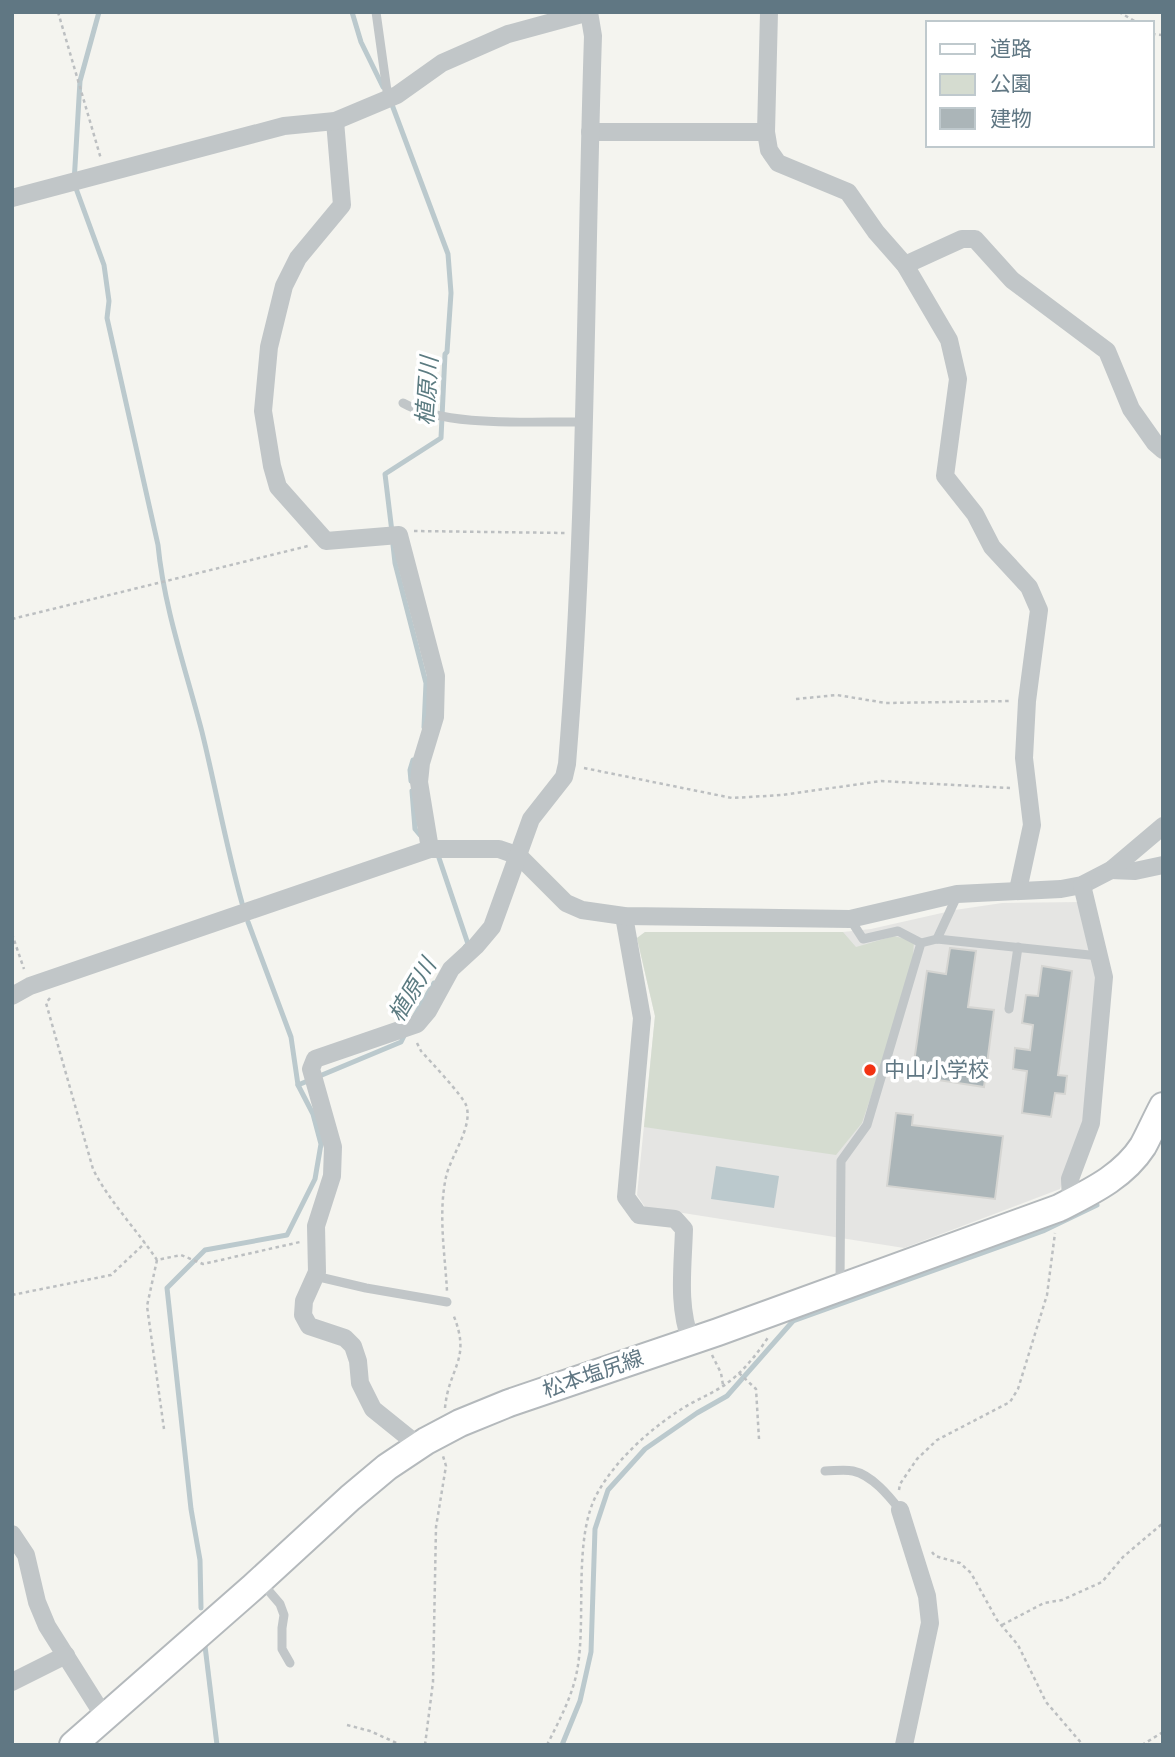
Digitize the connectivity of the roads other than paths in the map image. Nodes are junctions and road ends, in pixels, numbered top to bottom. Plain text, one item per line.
1 (376, 12) edge
2 (589, 12) edge
3 (769, 12) edge
4 (388, 99) junction
5 (335, 121) junction
6 (590, 132) junction
7 (766, 132) junction
8 (12, 198) edge
9 (905, 265) junction
10 (403, 403) dead end
11 (583, 422) junction
12 (1163, 450) edge
13 (1163, 826) edge
14 (430, 849) junction
15 (519, 856) junction
16 (1163, 865) edge
17 (1111, 870) junction
18 (1082, 885) junction
19 (1018, 890) junction
20 (957, 894) junction
21 (624, 916) junction
22 (850, 919) junction
23 (937, 939) junction
24 (921, 943) junction
25 (1018, 947) junction
26 (1099, 956) junction
27 (12, 996) edge
28 (1009, 1009) dead end
29 (1163, 1106) edge
30 (1065, 1205) junction
31 (315, 1276) junction
32 (841, 1288) junction
33 (447, 1302) road end
34 (697, 1339) junction
35 (435, 1437) junction
36 (825, 1471) dead end
37 (900, 1510) joint
38 (12, 1534) edge
39 (260, 1580) junction
40 (66, 1655) junction
41 (290, 1663) dead end
42 (12, 1682) edge
43 (104, 1718) junction
44 (73, 1745) edge
45 (904, 1745) edge

1 - 4 lane
2 - 4 street
2 - 6 street
3 - 7 street
4 - 5 street
5 - 8 street
5 - 14 street
6 - 7 street
6 - 11 street
7 - 9 street
9 - 12 street
9 - 19 street
10 - 11 lane
11 - 15 street
13 - 17 street
14 - 15 street
14 - 27 street
15 - 21 street
15 - 31 street
16 - 17 street
17 - 18 street
18 - 19 street
18 - 26 street
19 - 20 street
20 - 22 street
20 - 23 lane
21 - 22 street
21 - 34 street
22 - 24 lane
23 - 24 lane
23 - 25 lane
24 - 32 lane
25 - 26 lane
25 - 28 lane
26 - 30 street
29 - 30 main road, 松本塩尻線
30 - 32 main road, 松本塩尻線
31 - 33 lane
31 - 35 street
32 - 34 main road, 松本塩尻線
34 - 35 main road, 松本塩尻線
35 - 39 main road, 松本塩尻線
36 - 37 lane
37 - 45 street
38 - 40 street
39 - 41 lane
39 - 43 main road, 松本塩尻線
40 - 42 street
40 - 43 street
43 - 44 main road, 松本塩尻線

